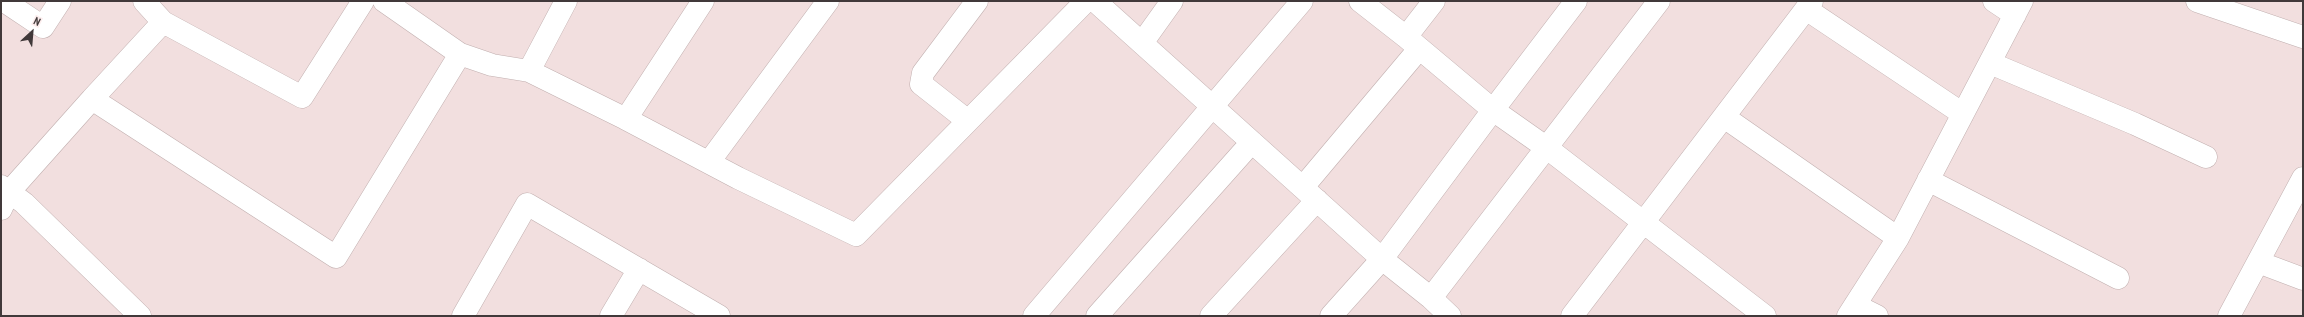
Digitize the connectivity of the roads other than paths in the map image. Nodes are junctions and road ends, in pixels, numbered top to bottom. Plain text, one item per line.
1 (4, 1) edge
2 (60, 1) edge
3 (144, 1) edge
4 (363, 1) edge
5 (384, 1) edge
6 (566, 1) edge
7 (703, 1) edge
8 (828, 1) edge
9 (977, 1) edge
10 (1086, 1) edge
11 (1096, 1) edge
12 (1172, 1) edge
13 (1302, 1) edge
14 (1360, 1) edge
15 (1434, 1) edge
16 (1576, 1) edge
17 (1659, 1) edge
18 (1994, 1) edge
19 (2197, 1) edge
20 (1809, 5) edge
21 (2019, 8) edge
22 (163, 22) junction
23 (2303, 37) edge
24 (1142, 43) junction
25 (1413, 43) junction
26 (460, 54) junction
27 (1990, 63) junction
28 (529, 71) junction
29 (92, 99) junction
30 (1212, 106) junction
31 (1493, 110) junction
32 (1963, 114) junction
33 (1724, 116) junction
34 (626, 119) junction
35 (968, 121) junction
36 (1252, 142) junction
37 (1547, 148) junction
38 (2206, 157) dead end
39 (709, 162) junction
40 (2303, 178) edge
41 (1928, 180) junction
42 (1310, 194) junction
43 (4, 196) edge
44 (1643, 222) junction
45 (1898, 238) junction
46 (1382, 259) junction
47 (2258, 262) junction
48 (639, 269) junction
49 (2118, 278) dead end
50 (2303, 279) edge
51 (1431, 298) junction
52 (1851, 311) edge
53 (140, 316) edge
54 (463, 316) edge
55 (611, 316) edge
56 (719, 316) edge
57 (1034, 316) edge
58 (1097, 316) edge
59 (1212, 316) edge
60 (1331, 316) edge
61 (1450, 316) edge
62 (1572, 316) edge
63 (1765, 316) edge
64 (1877, 316) edge
65 (2229, 316) edge

1 - 2 street
3 - 22 street
4 - 22 street
5 - 26 street
6 - 28 street
7 - 34 street
8 - 39 street
9 - 35 street
10 - 35 street
11 - 24 street
12 - 24 street
13 - 30 street
14 - 25 street
15 - 25 street
16 - 31 street
17 - 37 street
18 - 21 street
19 - 23 street
20 - 32 street
20 - 33 street
21 - 27 street
22 - 29 street
24 - 30 street
25 - 31 street
25 - 42 street
26 - 28 street
26 - 29 street
27 - 32 street
27 - 38 street
28 - 34 street
29 - 43 street
30 - 36 street
30 - 57 street
31 - 37 street
31 - 46 street
32 - 41 street
33 - 44 street
33 - 45 street
34 - 39 street
35 - 39 street
36 - 42 street
36 - 58 street
37 - 44 street
37 - 51 street
40 - 47 street
41 - 45 street
41 - 49 street
42 - 46 street
42 - 59 street
43 - 53 street
44 - 62 street
44 - 63 street
45 - 52 street
46 - 51 street
46 - 60 street
47 - 50 street
47 - 65 street
48 - 54 street
48 - 55 street
48 - 56 street
51 - 61 street
52 - 64 street

